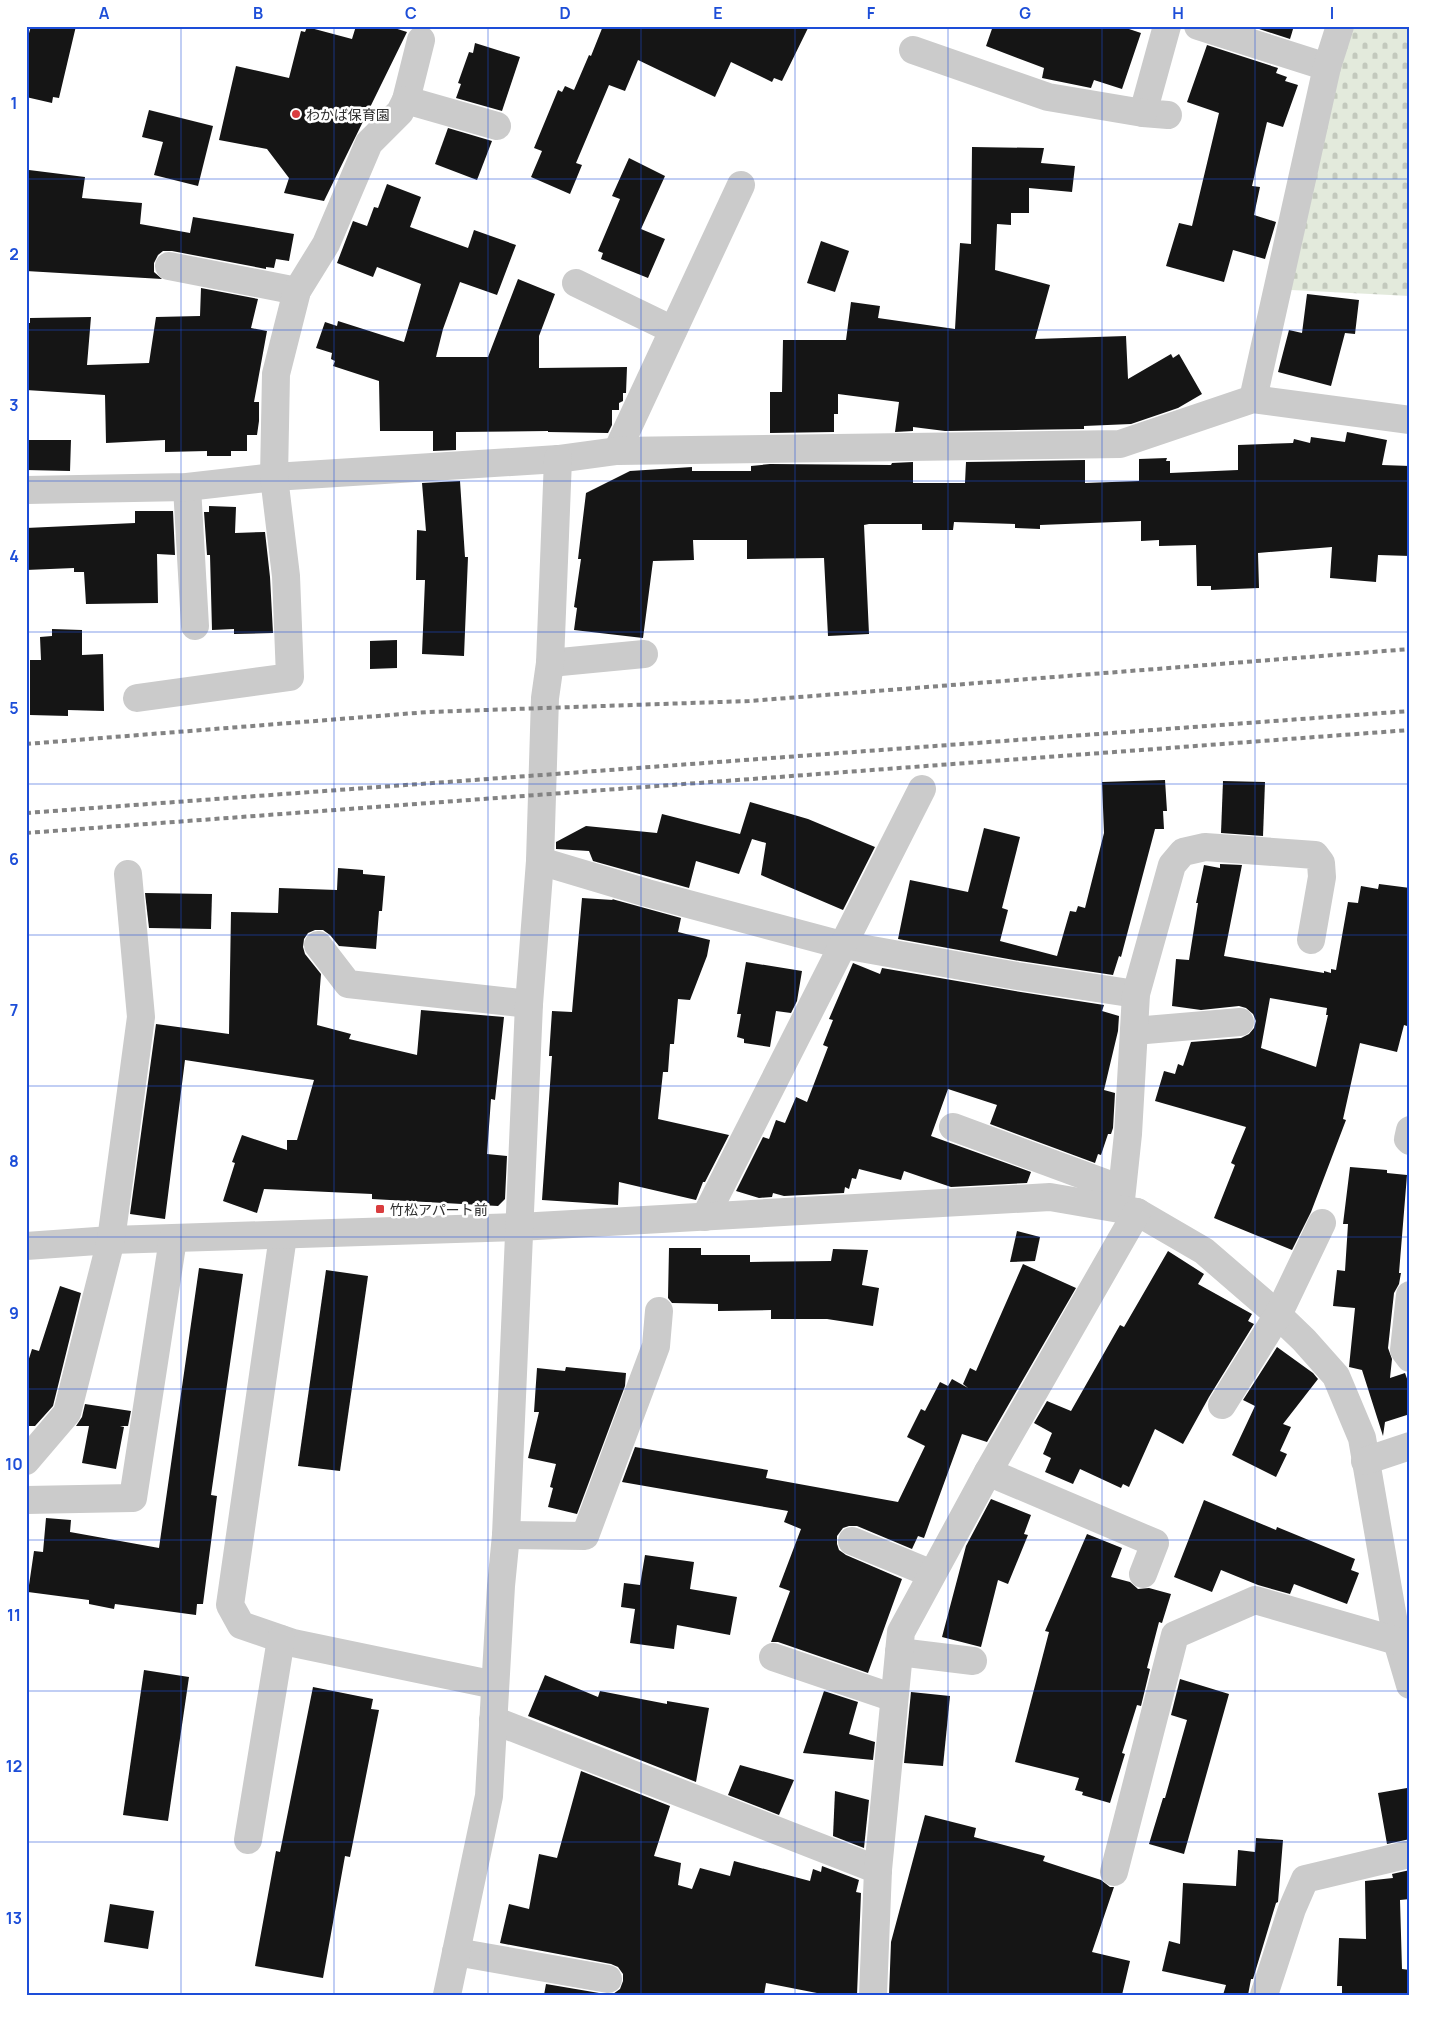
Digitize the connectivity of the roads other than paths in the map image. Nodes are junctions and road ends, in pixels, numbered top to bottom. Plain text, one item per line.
1 (1167, 26) edge
2 (1198, 26) edge
3 (1340, 26) edge
4 (421, 32) edge
5 (913, 50) dead end
6 (1327, 67) junction
7 (406, 100) junction
8 (497, 126) dead end
9 (741, 185) dead end
10 (169, 266) dead end
11 (576, 282) dead end
12 (297, 291) junction
13 (673, 330) junction
14 (1253, 399) junction
15 (1410, 420) edge
16 (617, 451) junction
17 (558, 460) junction
18 (274, 477) junction
19 (187, 488) junction
20 (26, 490) edge
21 (195, 626) dead end
22 (644, 654) dead end
23 (550, 663) junction
24 (137, 698) dead end
25 (922, 789) dead end
26 (540, 861) junction
27 (128, 874) dead end
28 (1311, 940) dead end
29 (318, 945) dead end
30 (843, 945) junction
31 (1136, 994) junction
32 (529, 1004) junction
33 (1240, 1022) dead end
34 (1134, 1032) junction
35 (953, 1127) dead end
36 (1410, 1130) edge
37 (1410, 1142) edge
38 (1126, 1204) junction
39 (705, 1217) junction
40 (1322, 1222) dead end
41 (519, 1227) junction
42 (284, 1236) junction
43 (173, 1239) junction
44 (112, 1240) junction
45 (26, 1246) edge
46 (1410, 1294) edge
47 (659, 1311) dead end
48 (1278, 1315) junction
49 (1410, 1358) edge
50 (1222, 1405) dead end
51 (1410, 1446) edge
52 (26, 1461) edge
53 (1366, 1461) junction
54 (988, 1472) junction
55 (26, 1500) edge
56 (506, 1535) junction
57 (852, 1541) dead end
58 (932, 1574) junction
59 (1143, 1574) dead end
60 (281, 1639) junction
61 (1397, 1640) junction
62 (899, 1652) junction
63 (773, 1657) dead end
64 (972, 1661) dead end
65 (495, 1685) junction
66 (1410, 1685) edge
67 (894, 1698) junction
68 (493, 1720) junction
69 (248, 1840) dead end
70 (1410, 1854) edge
71 (878, 1870) junction
72 (1114, 1872) dead end
73 (456, 1952) junction
74 (608, 1979) dead end
75 (447, 1995) edge
76 (873, 1995) edge
77 (1264, 1995) edge

1 - 5 street
2 - 6 street
3 - 6 street
4 - 7 street
6 - 14 street
7 - 8 street
7 - 12 street
9 - 13 street
10 - 12 street
11 - 13 street
12 - 18 street
13 - 16 street
14 - 15 street
14 - 16 street
16 - 17 street
17 - 18 street
17 - 23 street
18 - 19 street
18 - 24 street
19 - 20 street
19 - 21 street
22 - 23 street
23 - 26 street
25 - 30 street
26 - 30 street
26 - 32 street
27 - 44 street
28 - 31 street
29 - 32 street
30 - 31 street
30 - 39 street
31 - 34 street
32 - 41 street
33 - 34 street
34 - 38 street
35 - 38 street
36 - 37 street
38 - 39 street
38 - 48 street
38 - 54 street
39 - 41 street
40 - 48 street
41 - 42 street
41 - 56 street
42 - 43 street
42 - 60 street
43 - 44 street
43 - 55 street
44 - 45 street
44 - 52 street
46 - 49 street
47 - 56 street
48 - 50 street
48 - 53 street
51 - 53 street
53 - 61 street
54 - 58 street
54 - 59 street
56 - 65 street
57 - 58 street
58 - 62 street
60 - 65 street
60 - 69 street
61 - 66 street
61 - 72 street
62 - 64 street
62 - 67 street
63 - 67 street
65 - 68 street
67 - 71 street
68 - 71 street
68 - 73 street
70 - 77 street
71 - 76 street
73 - 74 street
73 - 75 street

